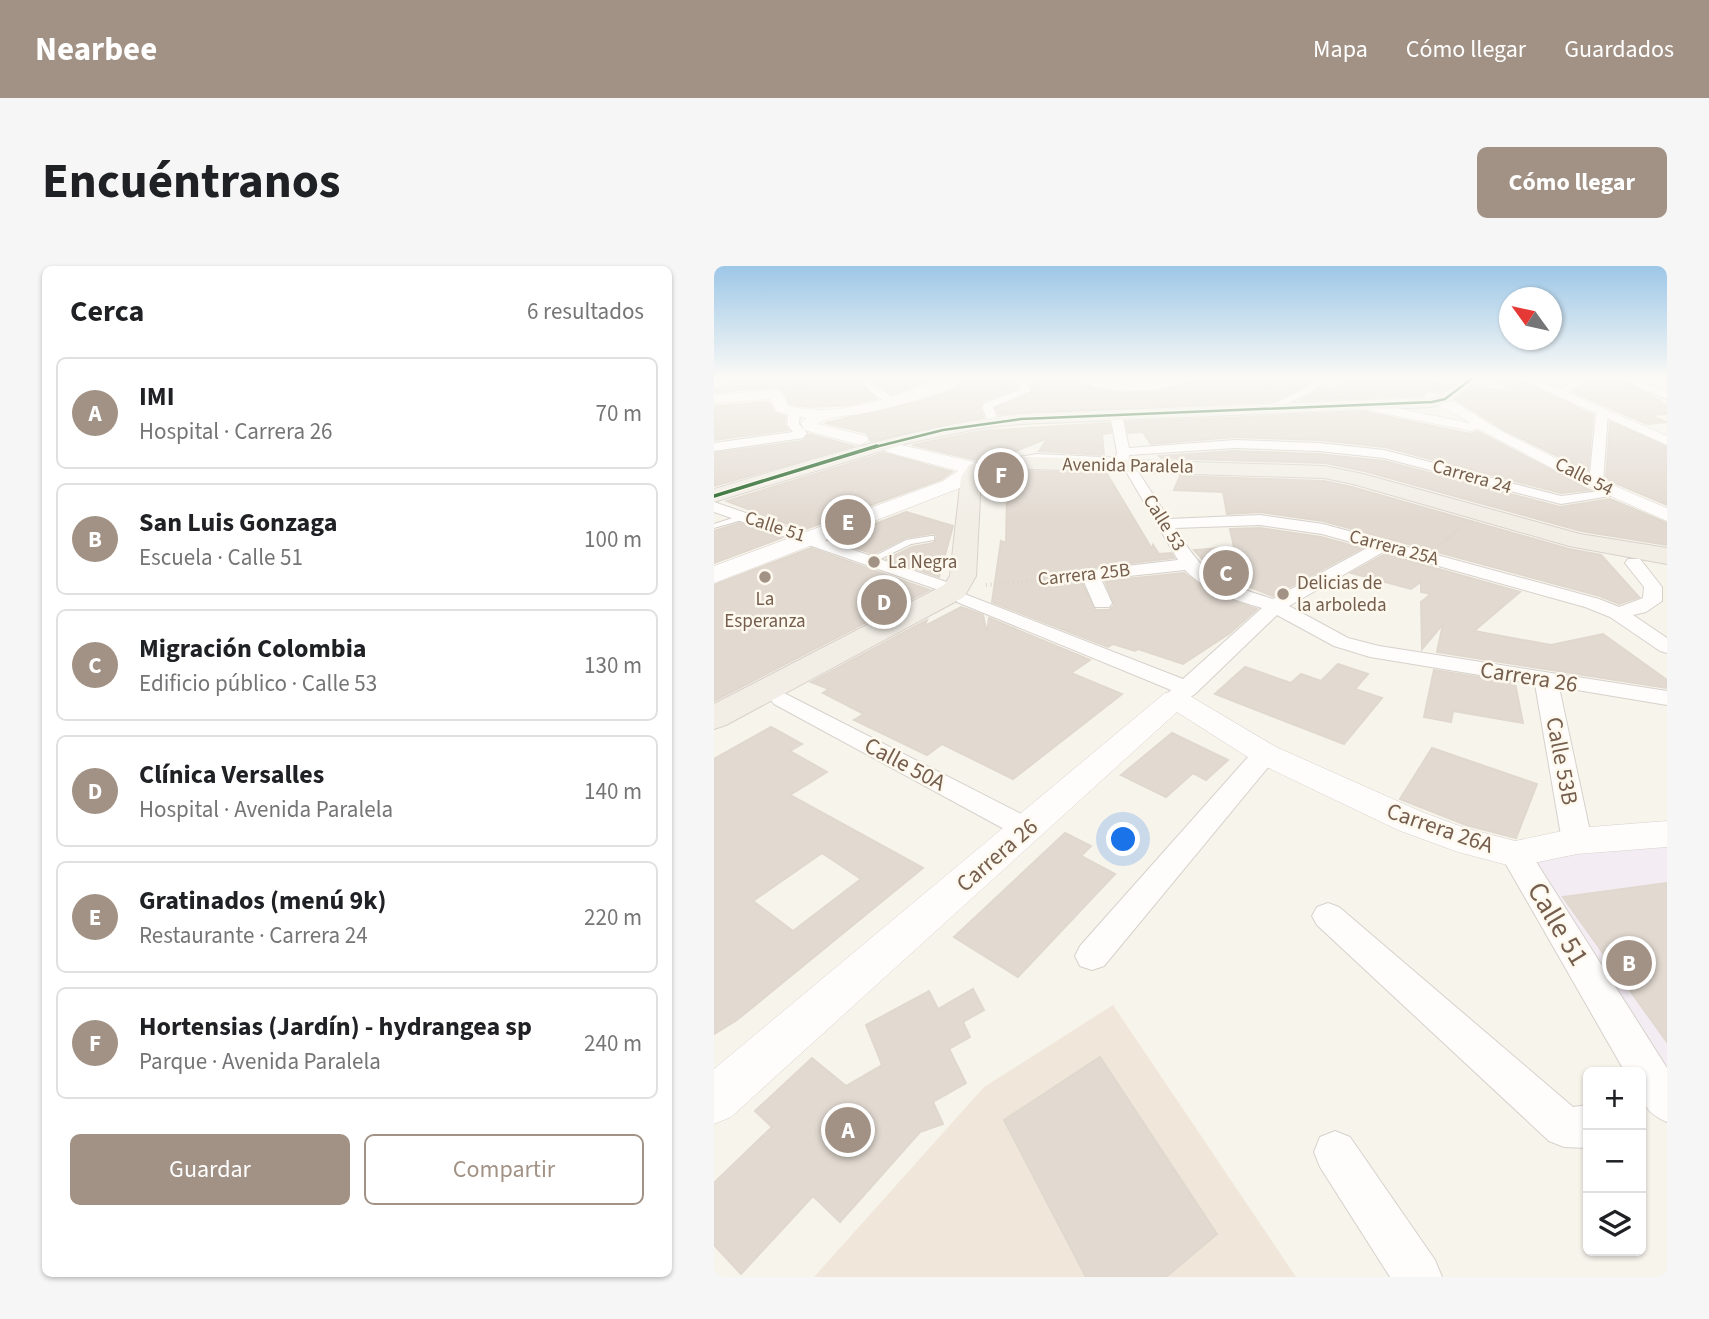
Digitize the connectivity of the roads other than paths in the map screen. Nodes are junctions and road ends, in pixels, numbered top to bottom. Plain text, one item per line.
1 (795, 424) edge
2 (809, 424) edge
3 (946, 424) edge
4 (967, 424) edge
5 (1118, 424) edge
6 (1457, 424) edge
7 (1481, 424) edge
8 (1601, 424) edge
9 (1628, 424) edge
10 (1493, 431) junction
11 (860, 440) dead end
12 (1667, 441) edge
13 (714, 447) edge
14 (886, 447) junction
15 (1124, 462) junction
16 (1087, 464) junction
17 (1012, 467) junction
18 (966, 471) junction
19 (1595, 483) junction
20 (714, 489) edge
21 (1611, 492) junction
22 (714, 496) edge
23 (714, 507) edge
24 (1667, 515) edge
25 (742, 517) junction
26 (1165, 524) junction
27 (714, 526) edge
28 (808, 538) junction
29 (931, 538) dead end
30 (1384, 545) junction
31 (1667, 556) edge
32 (869, 561) junction
33 (1634, 563) junction
34 (1189, 564) junction
35 (1667, 568) edge
36 (714, 575) edge
37 (965, 591) junction
38 (1102, 603) dead end
39 (1275, 606) junction
40 (1617, 613) junction
41 (1667, 647) edge
42 (1546, 681) junction
43 (1181, 694) junction
44 (1667, 698) edge
45 (782, 699) junction
46 (714, 718) edge
47 (714, 733) edge
48 (1265, 754) junction
49 (1027, 829) junction
50 (1667, 834) edge
51 (1577, 841) junction
52 (1516, 854) junction
53 (1328, 916) dead end
54 (1091, 956) dead end
55 (1638, 1067) edge
56 (1646, 1077) edge
57 (714, 1100) edge
58 (1667, 1102) edge
59 (1583, 1129) edge
60 (1335, 1152) dead end
61 (1418, 1277) edge

1 - 13 street
2 - 11 main road
3 - 20 main road
4 - 14 main road
5 - 15 street, Calle 53
6 - 10 street
7 - 10 street, Calle 54
8 - 19 street
9 - 12 street
10 - 19 street, Calle 54
14 - 18 main road
14 - 22 main road
15 - 16 main road, Avenida Paralela
15 - 16 lane
15 - 17 main road, Avenida Paralela
15 - 21 street, Carrera 24
15 - 26 street, Calle 53
15 - 31 main road, Avenida Paralela
15 - 33 main road, Avenida Paralela
16 - 17 main road, Avenida Paralela
17 - 18 main road, Avenida Paralela
17 - 37 main road, Avenida Paralela
18 - 28 main road
18 - 37 main road
19 - 21 street, Calle 54
21 - 24 street, Calle 54
23 - 25 street, Calle 51
25 - 27 lane
25 - 28 street, Calle 51
26 - 30 street, Carrera 25A
26 - 34 street, Calle 53
28 - 32 street, Calle 51
28 - 36 main road
29 - 32 lane
30 - 39 street, Carrera 26
30 - 40 street, Carrera 25A
32 - 37 street, Calle 51
33 - 35 main road, Avenida Paralela
33 - 40 street
34 - 38 street, Carrera 25B
34 - 39 street, Calle 53
37 - 43 street, Calle 51
37 - 45 main road
37 - 46 main road
39 - 42 street, Carrera 26
39 - 43 street, Carrera 26
40 - 41 street, Carrera 25A
42 - 44 street, Carrera 26
42 - 51 street, Calle 53B
43 - 48 street, Carrera 26A
43 - 49 street, Carrera 26
45 - 47 main road
45 - 49 street, Calle 50A
48 - 52 street, Carrera 26A
48 - 54 street
49 - 57 street, Carrera 26
50 - 51 street, Carrera 26A
51 - 52 street, Carrera 26A
52 - 55 street, Calle 51
53 - 59 street
56 - 58 street, Calle 51
60 - 61 street

